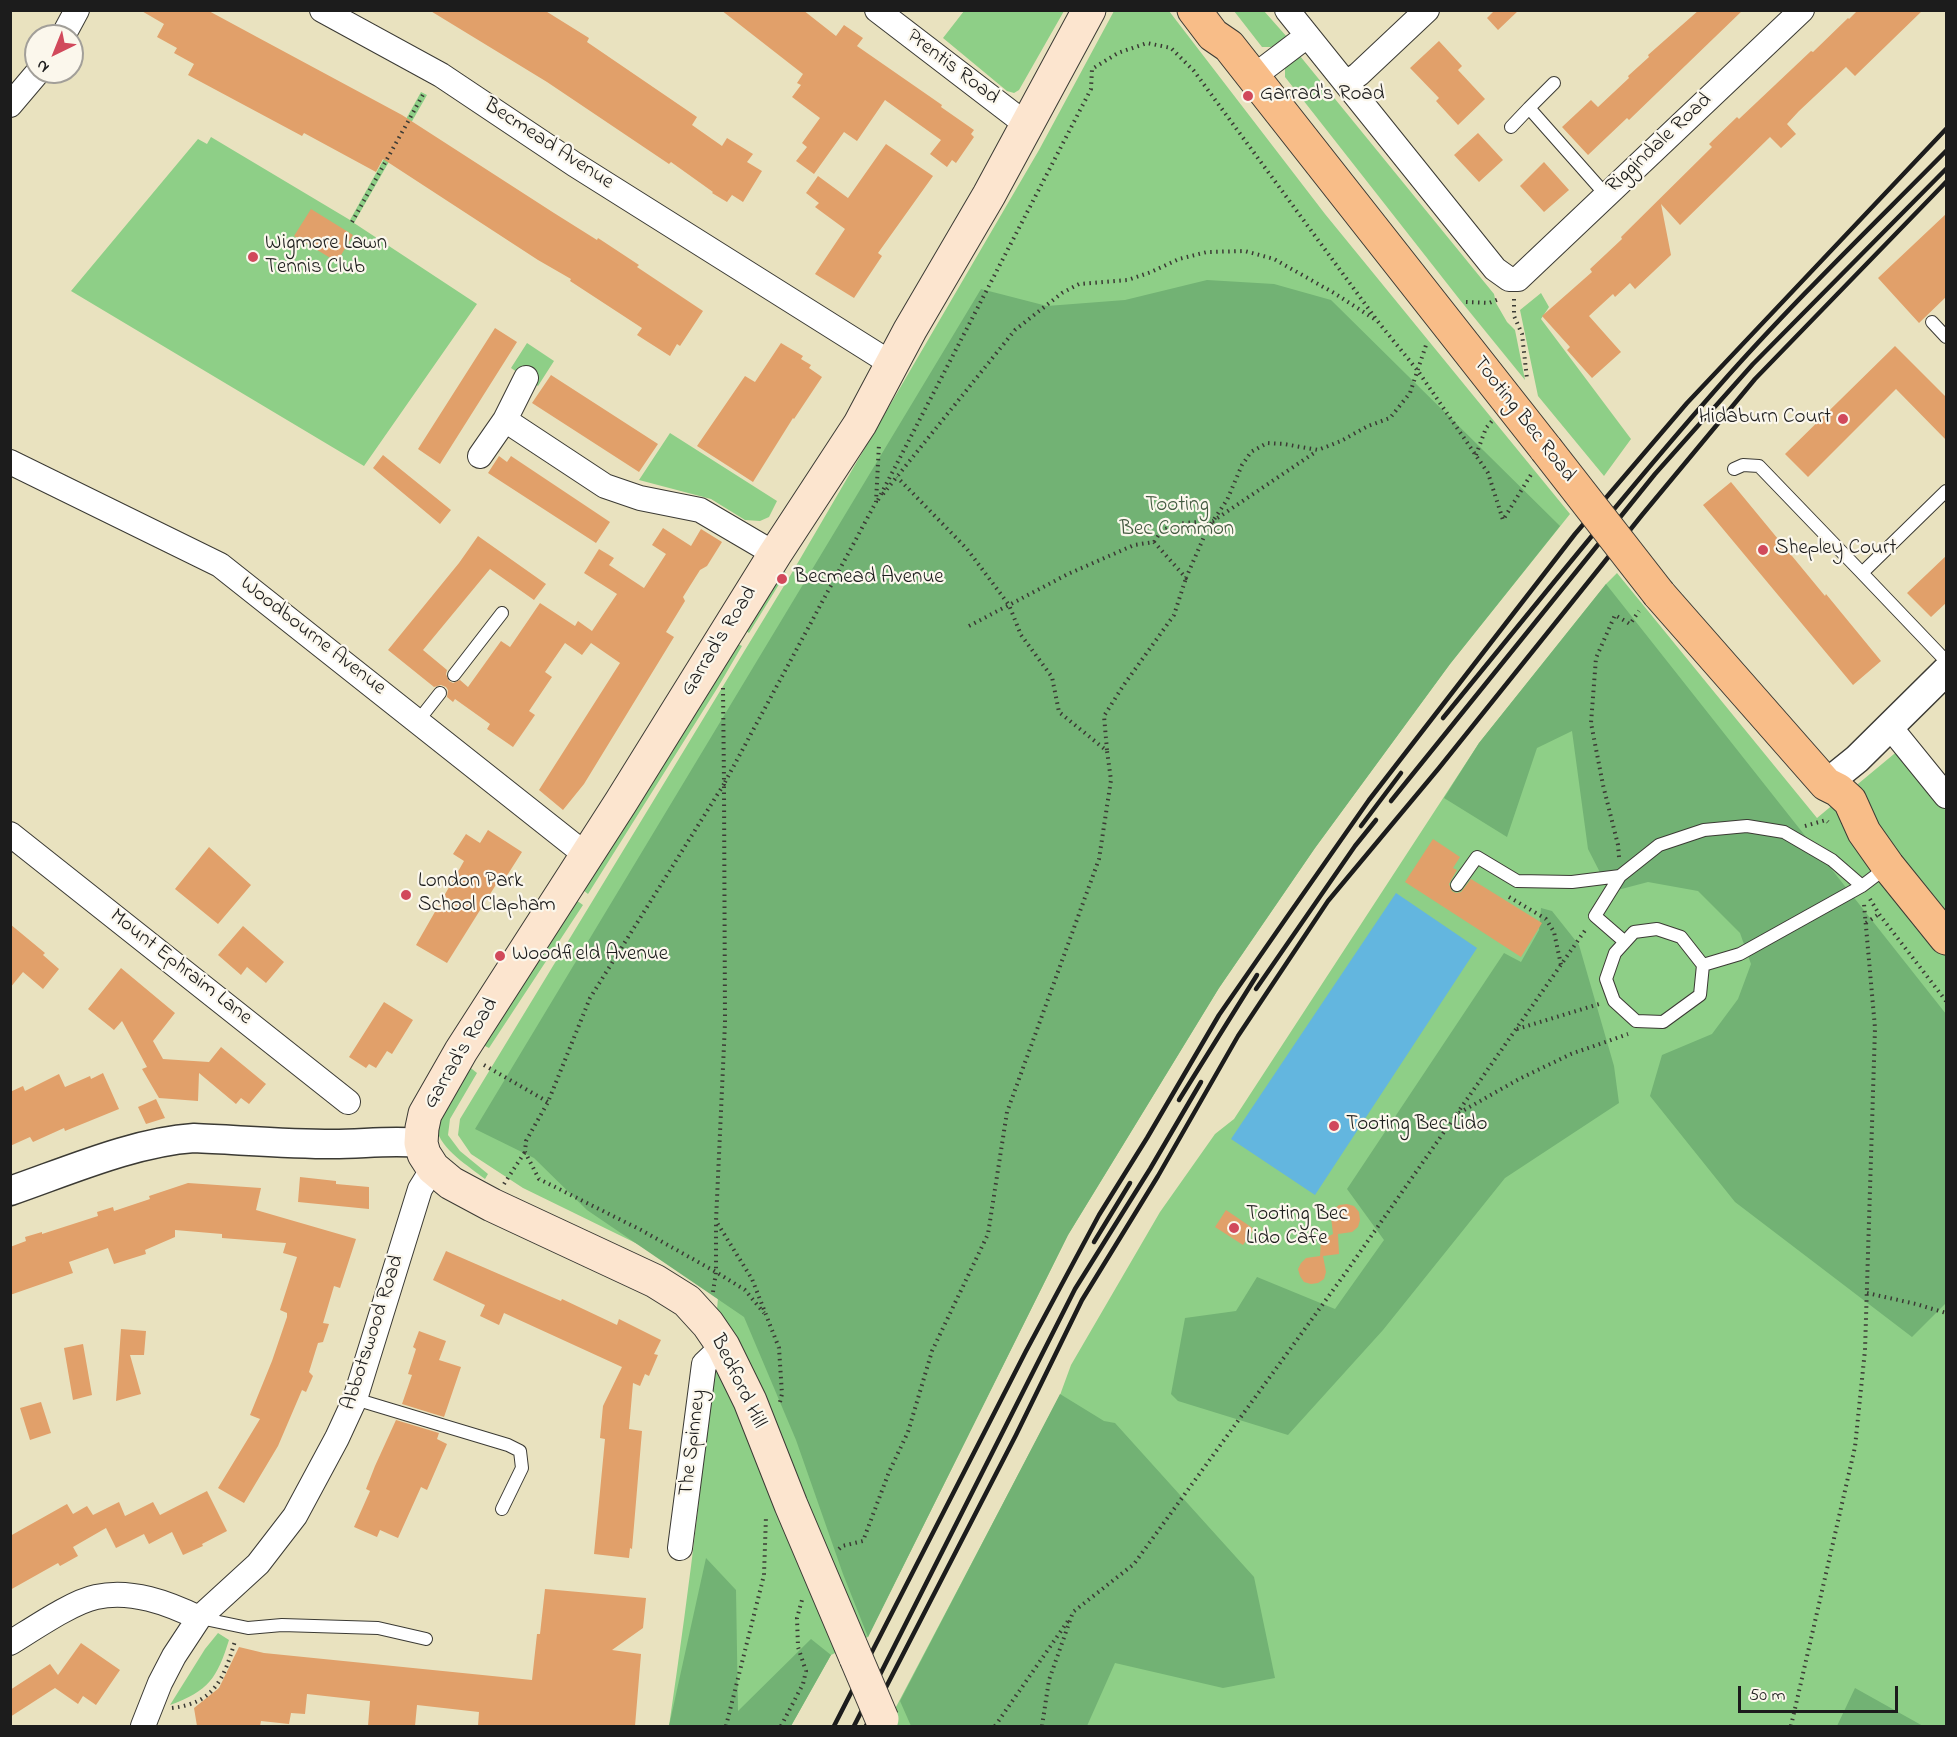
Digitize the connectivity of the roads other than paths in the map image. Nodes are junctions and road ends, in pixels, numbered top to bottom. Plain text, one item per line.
1 (77, 10) edge
2 (322, 10) edge
3 (877, 10) edge
4 (1194, 10) edge
5 (1215, 10) edge
6 (1287, 10) edge
7 (1427, 10) edge
8 (1802, 10) edge
9 (1090, 11) edge
10 (69, 24) edge
11 (1307, 36) junction
12 (1229, 46) junction
13 (1253, 77) junction
14 (1347, 83) junction
15 (1554, 83) dead end
16 (28, 84) edge
17 (10, 105) edge
18 (1528, 108) junction
19 (1027, 124) junction
20 (1511, 127) dead end
21 (1606, 195) junction
22 (1932, 322) dead end
23 (1947, 337) edge
24 (892, 363) junction
25 (526, 378) dead end
26 (505, 420) junction
27 (480, 456) dead end
28 (10, 462) edge
29 (1734, 469) dead end
30 (1947, 491) edge
31 (775, 554) junction
32 (1862, 573) junction
33 (502, 613) dead end
34 (1947, 661) edge
35 (1947, 671) edge
36 (454, 675) dead end
37 (440, 693) dead end
38 (418, 721) junction
39 (1890, 727) junction
40 (1827, 785) junction
41 (1947, 796) edge
42 (10, 834) edge
43 (586, 855) junction
44 (1888, 866) junction
45 (1620, 876) junction
46 (1457, 885) dead end
47 (1862, 886) junction
48 (1947, 938) edge
49 (1625, 942) junction
50 (1703, 965) junction
51 (348, 1102) dead end
52 (427, 1155) junction
53 (10, 1191) edge
54 (715, 1335) junction
55 (356, 1399) junction
56 (502, 1509) dead end
57 (680, 1548) dead end
58 (199, 1618) junction
59 (426, 1639) dead end
60 (10, 1642) edge
61 (884, 1723) edge
62 (143, 1726) edge

1 - 10 street
2 - 24 street, Becmead Avenue
3 - 19 street, Prentis Road
4 - 12 highway, Tooting Bec Road
5 - 12 highway, Tooting Bec Road
6 - 11 street
7 - 14 street
8 - 21 street, Riggindale Road
9 - 19 main road, Garrad's Road
11 - 13 street
11 - 14 street
12 - 13 highway, Tooting Bec Road
13 - 40 highway, Tooting Bec Road, bridge
14 - 21 street, Riggindale Road
15 - 18 lane
16 - 17 street
18 - 20 lane
18 - 21 lane
19 - 24 main road, Garrad's Road
22 - 23 lane
24 - 31 main road, Garrad's Road
25 - 26 street
26 - 27 street
26 - 31 street
28 - 38 street, Woodbourne Avenue
29 - 32 lane
30 - 32 lane
31 - 43 main road, Garrad's Road
32 - 34 lane
33 - 36 lane
35 - 39 street
37 - 38 lane
38 - 43 street, Woodbourne Avenue
39 - 40 street
39 - 41 street
40 - 44 highway, Tooting Bec Road
42 - 51 street, Mount Ephraim Lane
43 - 52 main road, Garrad's Road
44 - 47 lane
44 - 48 highway, Tooting Bec Road
45 - 46 lane
45 - 47 lane
45 - 49 lane
47 - 50 lane
49 - 50 lane
49 - 50 lane
52 - 53 street
52 - 54 main road, Bedford Hill
52 - 55 street, Abbotswood Road
54 - 57 street, The Spinney
54 - 61 main road, Bedford Hill, bridge
55 - 56 lane
55 - 58 street, Abbotswood Road
58 - 59 lane
58 - 60 street
58 - 62 street, Abbotswood Road

